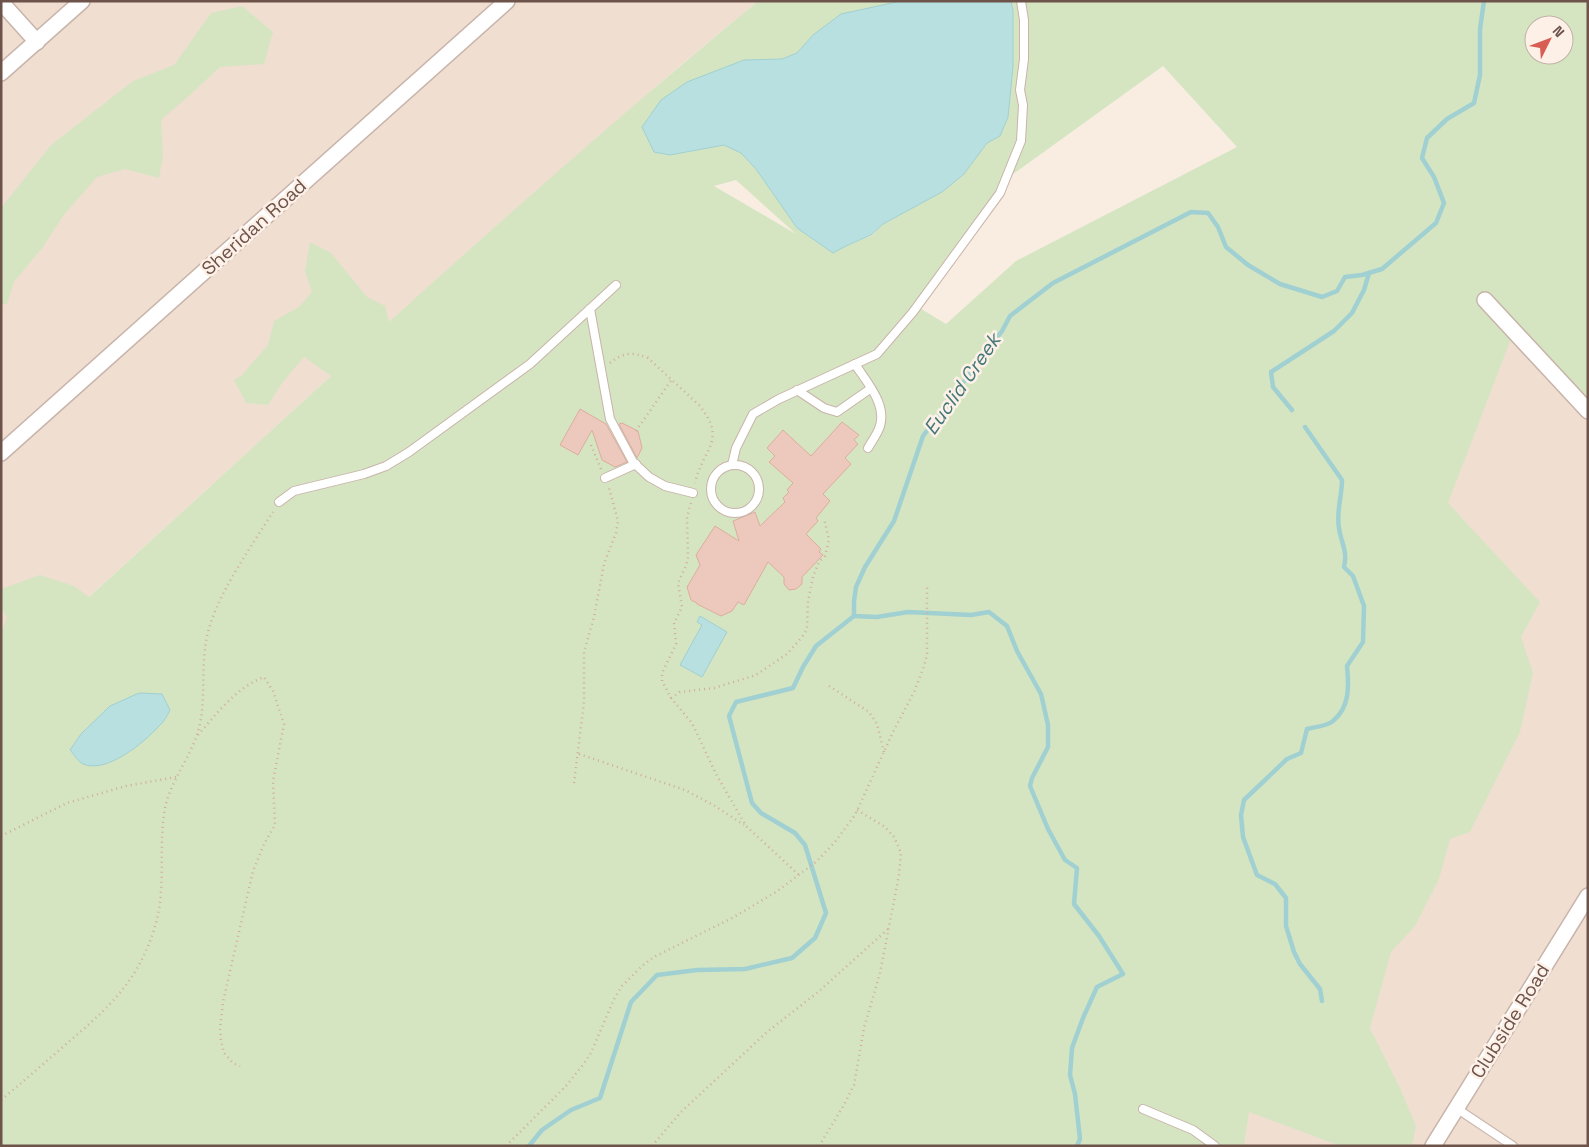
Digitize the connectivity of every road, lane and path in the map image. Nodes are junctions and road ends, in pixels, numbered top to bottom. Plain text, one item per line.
1 (82, 1) edge
2 (507, 1) edge
3 (1022, 1) edge
4 (1, 2) edge
5 (37, 42) junction
6 (1, 73) edge
7 (616, 285) dead end
8 (1485, 300) dead end
9 (590, 309) junction
10 (855, 364) junction
11 (602, 371) junction
12 (672, 379) junction
13 (870, 389) junction
14 (798, 390) junction
15 (1588, 411) edge
16 (636, 431) dead end
17 (590, 445) dead end
18 (868, 448) dead end
19 (1, 453) edge
20 (636, 464) junction
21 (732, 465) junction
22 (605, 478) junction
23 (693, 493) junction
24 (279, 502) joint
25 (824, 518) dead end
26 (927, 585) dead end
27 (829, 686) dead end
28 (671, 698) junction
29 (195, 738) junction
30 (884, 752) junction
31 (579, 754) junction
32 (176, 777) junction
33 (574, 783) dead end
34 (857, 810) junction
35 (746, 826) junction
36 (1, 836) edge
37 (799, 875) junction
38 (1588, 896) edge
39 (889, 928) junction
40 (240, 1066) dead end
41 (1, 1100) edge
42 (1142, 1108) dead end
43 (1456, 1108) junction
44 (506, 1146) edge
45 (652, 1146) edge
46 (818, 1146) edge
47 (1214, 1146) edge
48 (1433, 1146) edge
49 (1513, 1146) edge

1 - 5 street
2 - 19 street, Sheridan Road
3 - 10 lane
4 - 5 street
5 - 6 street
7 - 9 lane
8 - 15 street
9 - 11 lane
9 - 24 lane
10 - 13 lane
10 - 14 lane
11 - 12 path
11 - 20 lane
12 - 16 path
12 - 23 path
13 - 14 lane
13 - 18 lane
14 - 21 lane
17 - 22 path
20 - 22 lane
20 - 23 lane
21 - 21 lane
22 - 31 path
23 - 28 path
24 - 29 path
25 - 28 path
26 - 30 path
27 - 30 path
28 - 35 path
29 - 32 path
29 - 40 path
30 - 34 path
31 - 33 path
31 - 35 path
32 - 36 path
32 - 41 path
34 - 37 path
34 - 39 path
35 - 37 path
37 - 44 path
38 - 43 street, Clubside Road
39 - 45 path
39 - 46 path
42 - 47 lane
43 - 48 street, Clubside Road
43 - 49 lane

